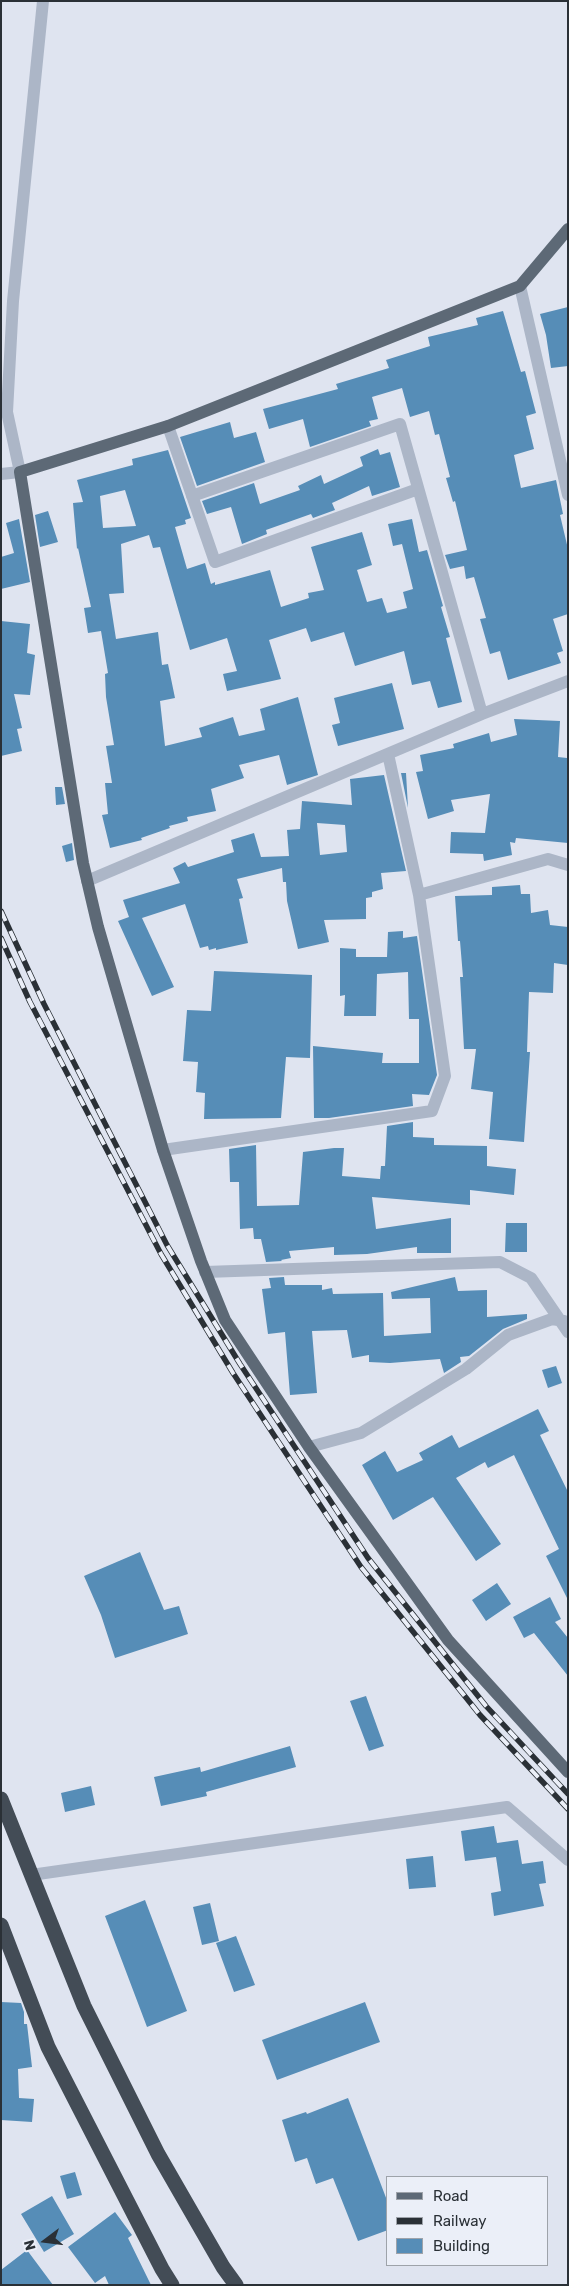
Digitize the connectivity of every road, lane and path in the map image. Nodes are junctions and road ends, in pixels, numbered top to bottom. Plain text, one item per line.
1 (43, 1) edge
2 (568, 229) edge
3 (520, 286) junction
4 (168, 426) junction
5 (20, 472) junction
6 (1, 474) edge
7 (418, 489) junction
8 (568, 495) edge
9 (192, 496) junction
10 (568, 681) edge
11 (482, 714) junction
12 (388, 754) junction
13 (568, 865) edge
14 (87, 881) junction
15 (418, 895) junction
16 (163, 1150) junction
17 (205, 1272) junction
18 (564, 1321) edge
19 (568, 1332) edge
20 (309, 1446) junction
21 (568, 1772) edge
22 (1, 1799) edge
23 (568, 1860) edge
24 (31, 1875) junction
25 (1, 1926) edge
26 (172, 2285) edge
27 (236, 2285) edge

1 - 5 street
2 - 3 main road
3 - 4 main road
3 - 8 street
4 - 5 main road
4 - 9 street
5 - 6 street
5 - 14 main road
7 - 9 street
7 - 9 street
7 - 11 street
10 - 11 street
11 - 12 street
12 - 14 street
12 - 15 street
13 - 15 street
14 - 16 main road
15 - 16 street
16 - 17 main road
17 - 18 street
17 - 20 main road
18 - 19 street
18 - 20 street
20 - 21 main road
22 - 24 highway
23 - 24 street
24 - 27 highway
25 - 26 highway

